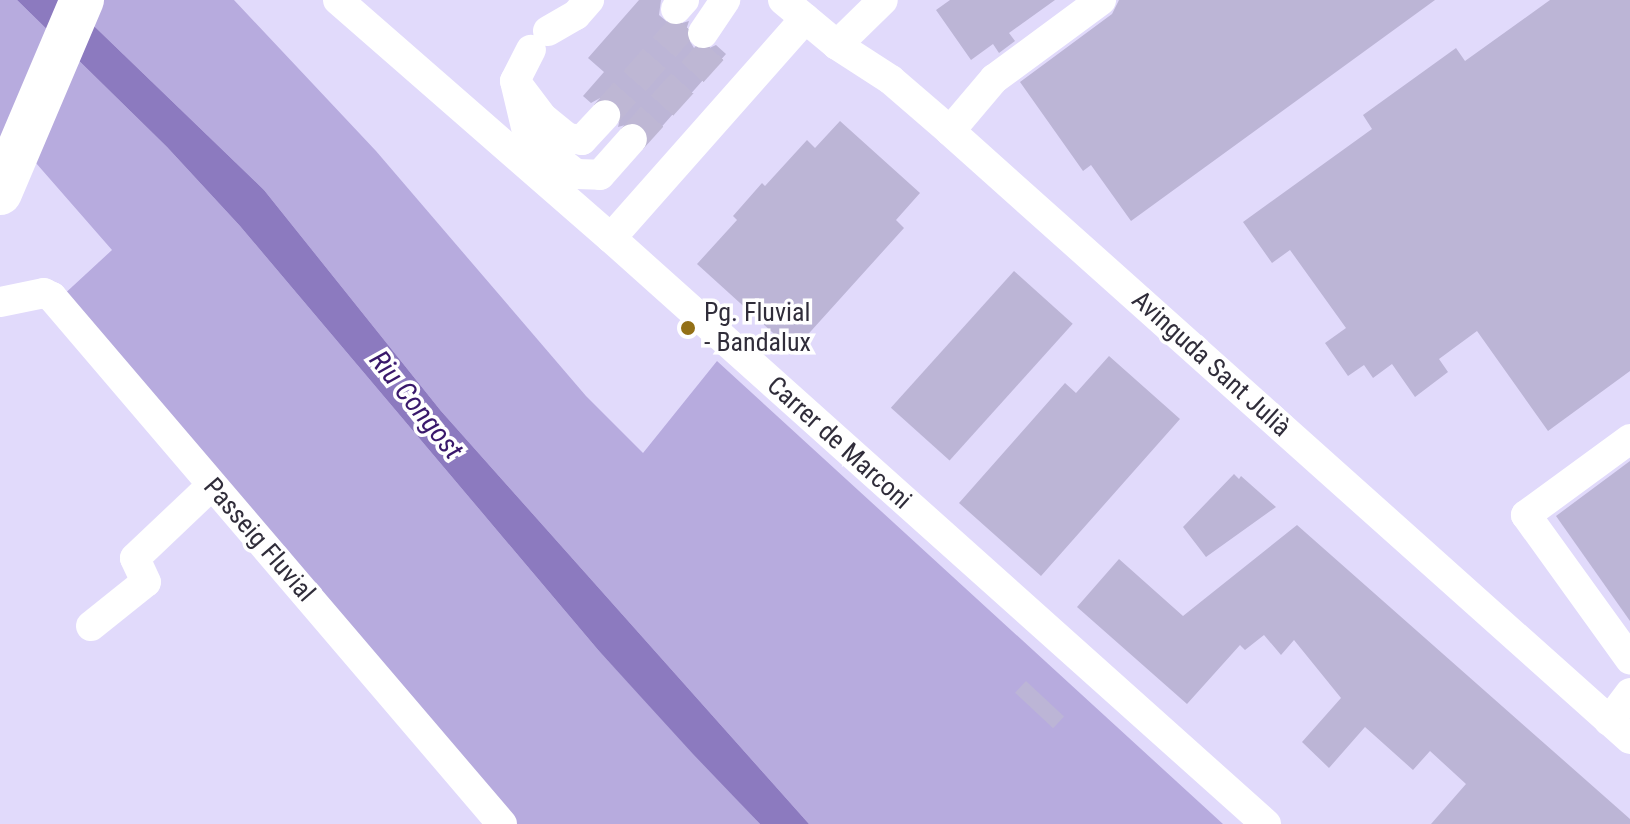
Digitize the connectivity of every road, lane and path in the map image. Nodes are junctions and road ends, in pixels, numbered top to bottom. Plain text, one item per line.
1 (82, 0) edge
2 (338, 0) edge
3 (589, 0) edge
4 (883, 0) edge
5 (1101, 0) edge
6 (794, 10) edge
7 (837, 45) junction
8 (515, 81) junction
9 (950, 131) junction
10 (0, 193) edge
11 (611, 238) junction
12 (0, 302) edge
13 (1630, 439) edge
14 (212, 485) junction
15 (91, 626) dead end
16 (1630, 659) edge
17 (1630, 693) edge
18 (1620, 730) edge
19 (502, 824) edge
20 (1266, 824) edge

1 - 10 highway
2 - 11 street, Carrer de Marconi
3 - 8 street
4 - 7 street
5 - 9 street
6 - 7 street, Avinguda Sant Julià
6 - 11 street
7 - 9 street, Avinguda Sant Julià
8 - 8 street
9 - 18 street, Avinguda Sant Julià
11 - 20 street, Carrer de Marconi
12 - 14 street, Passeig Fluvial
13 - 16 street
14 - 15 street
14 - 19 street, Passeig Fluvial
17 - 18 street

